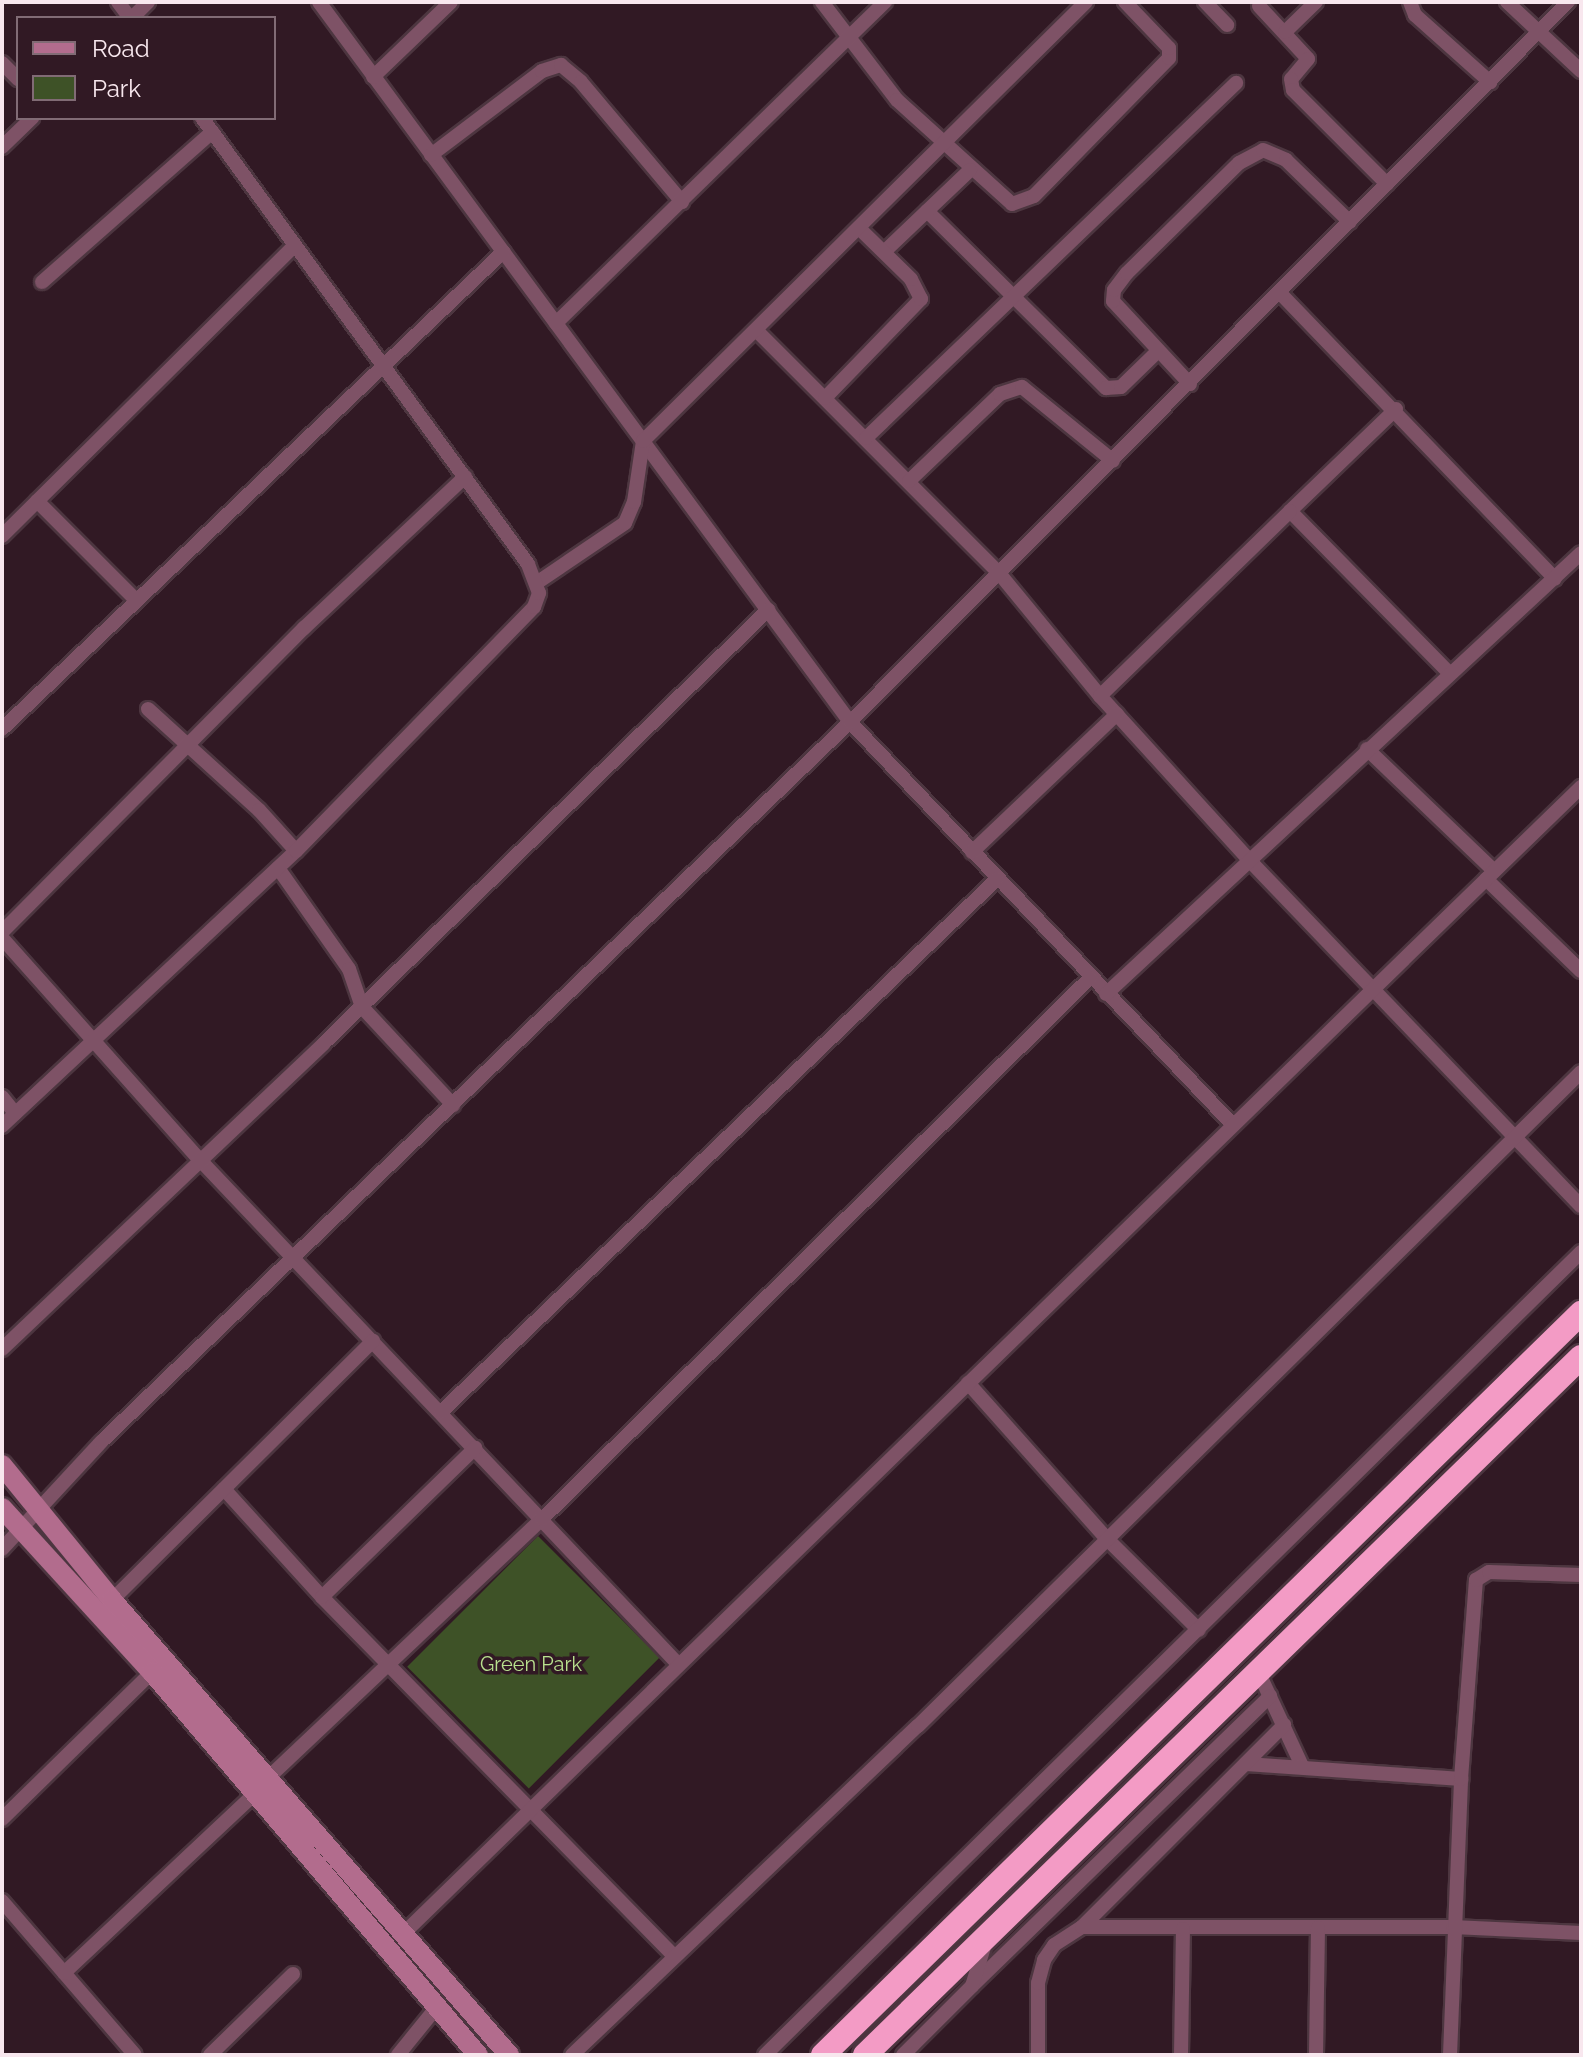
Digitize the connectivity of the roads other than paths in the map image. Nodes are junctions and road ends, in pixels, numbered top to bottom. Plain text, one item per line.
1 (148, 2) edge
2 (319, 2) edge
3 (451, 2) edge
4 (822, 2) edge
5 (885, 2) edge
6 (1086, 2) edge
7 (1205, 2) edge
8 (1316, 2) edge
9 (1410, 2) edge
10 (1507, 2) edge
11 (1568, 2) edge
12 (1130, 4) edge
13 (1259, 6) dead end
14 (133, 16) edge
15 (1227, 25) dead end
16 (1537, 31) junction
17 (1285, 32) junction
18 (848, 39) junction
19 (1581, 71) edge
20 (373, 77) junction
21 (1490, 82) junction
22 (1236, 83) dead end
23 (30, 120) edge
24 (203, 120) edge
25 (212, 132) junction
26 (943, 145) junction
27 (2, 147) edge
28 (431, 155) junction
29 (970, 170) junction
30 (1387, 184) junction
31 (682, 202) junction
32 (927, 211) junction
33 (1350, 222) junction
34 (859, 228) junction
35 (294, 246) junction
36 (503, 252) junction
37 (884, 252) junction
38 (42, 282) dead end
39 (1281, 294) junction
40 (1013, 297) junction
41 (556, 323) junction
42 (756, 330) junction
43 (1158, 351) junction
44 (384, 365) junction
45 (1190, 384) junction
46 (825, 398) junction
47 (1396, 409) junction
48 (866, 438) junction
49 (643, 441) junction
50 (1113, 461) junction
51 (465, 477) junction
52 (909, 481) junction
53 (37, 501) junction
54 (1290, 511) junction
55 (2, 536) edge
56 (1581, 553) edge
57 (999, 573) junction
58 (1555, 579) junction
59 (538, 582) junction
60 (137, 601) junction
61 (768, 610) junction
62 (1448, 672) junction
63 (1100, 696) junction
64 (148, 709) dead end
65 (1117, 714) junction
66 (850, 722) junction
67 (2, 729) edge
68 (185, 747) junction
69 (1367, 749) junction
70 (1581, 787) edge
71 (296, 851) junction
72 (972, 852) junction
73 (1250, 861) junction
74 (278, 868) junction
75 (1490, 875) junction
76 (997, 879) junction
77 (2, 935) edge
78 (1581, 971) edge
79 (1090, 978) junction
80 (1372, 990) junction
81 (1106, 994) junction
82 (362, 1007) junction
83 (90, 1041) junction
84 (1581, 1072) edge
85 (2, 1097) edge
86 (453, 1105) junction
87 (15, 1113) junction
88 (1233, 1125) junction
89 (2, 1126) edge
90 (1514, 1137) junction
91 (201, 1161) junction
92 (1581, 1206) edge
93 (1581, 1252) edge
94 (293, 1258) junction
95 (1581, 1313) edge
96 (373, 1341) junction
97 (2, 1349) edge
98 (1581, 1357) edge
99 (968, 1383) junction
100 (441, 1412) junction
101 (475, 1448) junction
102 (2, 1465) edge
103 (224, 1489) junction
104 (2, 1508) edge
105 (40, 1513) junction
106 (542, 1519) junction
107 (22, 1532) junction
108 (1107, 1539) junction
109 (2, 1549) edge
110 (1581, 1575) edge
111 (322, 1597) junction
112 (112, 1600) junction
113 (1199, 1630) junction
114 (390, 1664) junction
115 (678, 1664) junction
116 (1256, 1669) junction
117 (152, 1672) junction
118 (1270, 1696) junction
119 (1284, 1725) junction
120 (1246, 1764) junction
121 (1302, 1766) junction
122 (1461, 1779) junction
123 (262, 1785) junction
124 (530, 1808) junction
125 (2, 1819) edge
126 (2, 1901) edge
127 (1082, 1927) junction
128 (1453, 1927) junction
129 (1318, 1928) junction
130 (1183, 1929) junction
131 (989, 1932) junction
132 (1581, 1933) edge
133 (402, 1935) junction
134 (675, 1957) junction
135 (64, 1973) junction
136 (293, 1974) dead end
137 (972, 1986) junction
138 (452, 1993) junction
139 (436, 2008) junction
140 (135, 2055) edge
141 (210, 2055) edge
142 (398, 2055) edge
143 (478, 2055) edge
144 (509, 2055) edge
145 (572, 2055) edge
146 (765, 2055) edge
147 (823, 2055) edge
148 (865, 2055) edge
149 (903, 2055) edge
150 (1038, 2055) edge
151 (1181, 2055) edge
152 (1316, 2055) edge
153 (1450, 2055) edge

1 - 14 street
2 - 20 street
3 - 20 street
4 - 18 street
5 - 18 street
6 - 26 street
7 - 15 street
8 - 17 street
9 - 21 street
10 - 16 street
11 - 16 street
12 - 29 street
13 - 17 street
16 - 19 street
16 - 21 street
17 - 30 street
18 - 26 street
18 - 31 street
20 - 28 street
21 - 30 street
22 - 40 street
23 - 27 street
24 - 25 street
25 - 35 street
25 - 38 street
26 - 29 street
26 - 34 street
28 - 31 street
28 - 36 street
29 - 32 street
30 - 33 street
31 - 41 street
32 - 37 street
32 - 40 street
33 - 39 street
33 - 43 street
34 - 37 street
34 - 42 street
35 - 44 street
35 - 53 street
36 - 41 street
36 - 44 street
37 - 46 street
39 - 45 street
39 - 47 street
40 - 43 street
40 - 48 street
41 - 49 street
42 - 46 street
42 - 49 street
43 - 45 street
44 - 51 street
44 - 60 street
45 - 50 street
46 - 48 street
47 - 54 street
47 - 58 street
48 - 52 street
49 - 59 street
49 - 61 street
50 - 52 street
50 - 57 street
51 - 59 street
51 - 68 street
52 - 57 street
53 - 55 street
53 - 60 street
54 - 62 street
54 - 63 street
56 - 58 street
57 - 63 street
57 - 66 street
58 - 62 street
59 - 71 street
60 - 67 street
61 - 66 street
61 - 82 street
62 - 69 street
63 - 65 street
64 - 68 street
65 - 72 street
65 - 73 street
66 - 72 street
66 - 86 street
68 - 71 street
68 - 77 street
69 - 73 street
69 - 75 street
70 - 75 street
71 - 74 street
72 - 76 street
73 - 80 street
73 - 81 street
74 - 82 street
74 - 83 street
75 - 78 street
75 - 80 street
76 - 79 street
76 - 100 street
77 - 83 street
79 - 81 street
79 - 106 street
80 - 88 street
80 - 90 street
81 - 88 street
82 - 86 street
82 - 91 street
83 - 87 street
83 - 91 street
84 - 90 street
85 - 87 street
86 - 94 street
87 - 89 street
88 - 99 street
90 - 92 street
90 - 108 street
91 - 94 street
91 - 97 street
93 - 113 street
94 - 96 street
94 - 105 street
95 - 147 highway
96 - 100 street
96 - 103 street
98 - 116 highway
99 - 108 street
99 - 115 street
100 - 101 street
101 - 106 street
101 - 111 street
102 - 105 street
103 - 111 street
103 - 112 street
104 - 107 street
105 - 107 street
105 - 112 street
106 - 114 street
106 - 115 street
107 - 109 street
107 - 117 street
108 - 113 street
108 - 134 street
110 - 122 street
111 - 114 street
112 - 123 street
113 - 146 street
114 - 123 street
114 - 124 street
115 - 124 street
116 - 118 street
116 - 131 highway
117 - 123 street
117 - 125 street
118 - 119 street
118 - 137 street
119 - 120 street
119 - 121 street
120 - 121 street
120 - 127 street
121 - 122 street
122 - 128 street
123 - 133 street
123 - 135 street
123 - 139 street
124 - 133 street
124 - 134 street
126 - 135 street
127 - 130 street
127 - 150 street
128 - 129 street
128 - 132 street
128 - 153 street
129 - 130 street
129 - 152 street
130 - 151 street
131 - 137 street
131 - 148 highway
133 - 138 street
134 - 145 street
135 - 140 street
136 - 141 street
137 - 149 street
138 - 139 street
138 - 144 street
139 - 142 street
139 - 143 street

